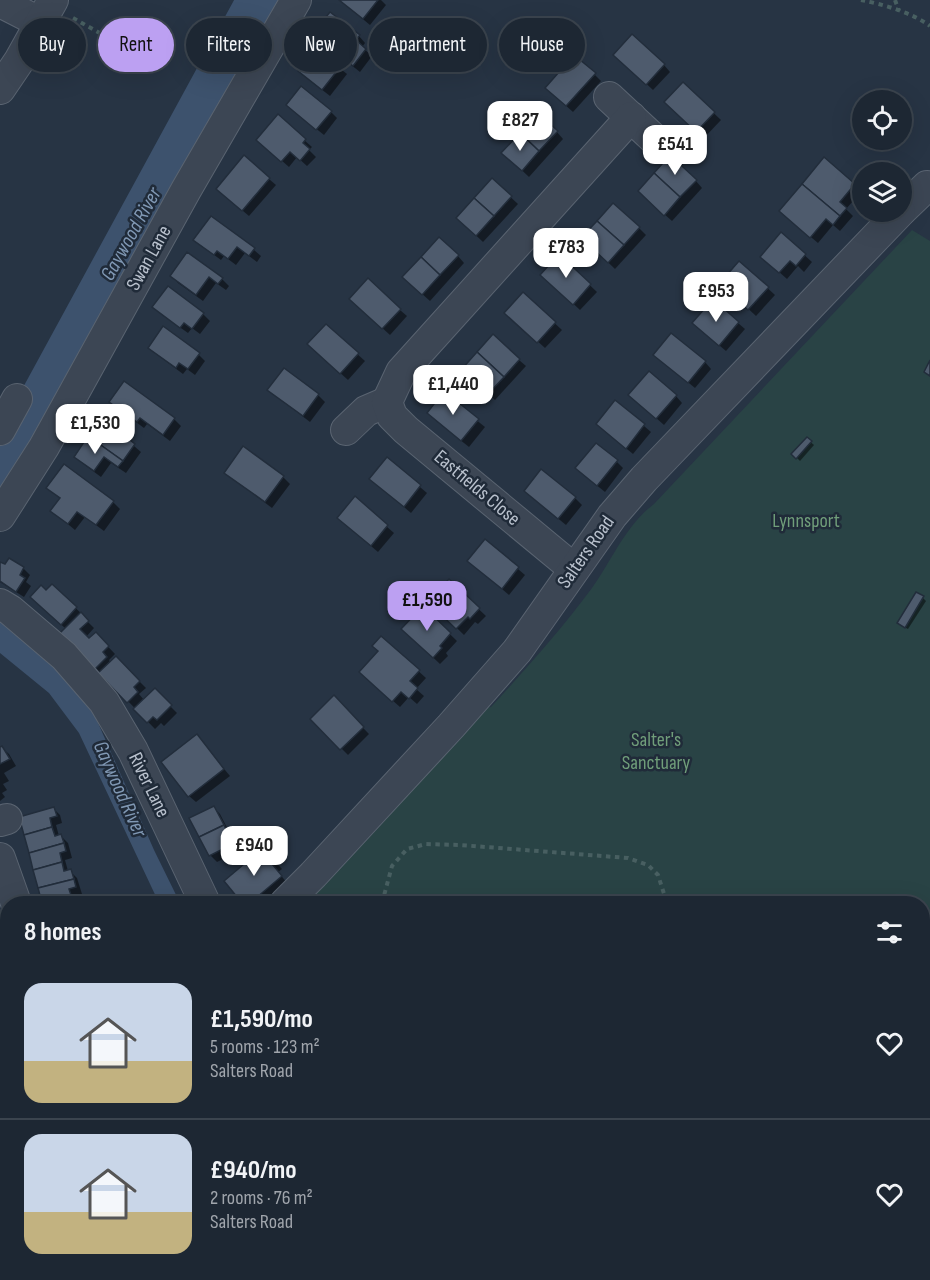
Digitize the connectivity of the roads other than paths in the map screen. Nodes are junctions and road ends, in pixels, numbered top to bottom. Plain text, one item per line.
1 (296, 0) edge
2 (0, 2) edge
3 (47, 11) edge
4 (0, 89) edge
5 (609, 97) dead end
6 (631, 117) junction
7 (653, 138) dead end
8 (886, 222) edge
9 (17, 399) dead end
10 (387, 402) junction
11 (0, 430) edge
12 (346, 430) dead end
13 (0, 516) edge
14 (574, 569) junction
15 (0, 604) edge
16 (0, 858) edge
17 (14, 896) edge
18 (202, 896) edge
19 (292, 896) edge
20 (0, 1198) edge
21 (0, 1203) edge

1 - 13 street, Swan Lane
2 - 3 street
3 - 4 street
5 - 6 street
6 - 7 street
6 - 10 street
8 - 14 street, Salters Road
9 - 11 street
10 - 12 street
10 - 14 street, Eastfields Close
14 - 19 street, Salters Road
15 - 18 street, River Lane
16 - 17 street
20 - 21 street

